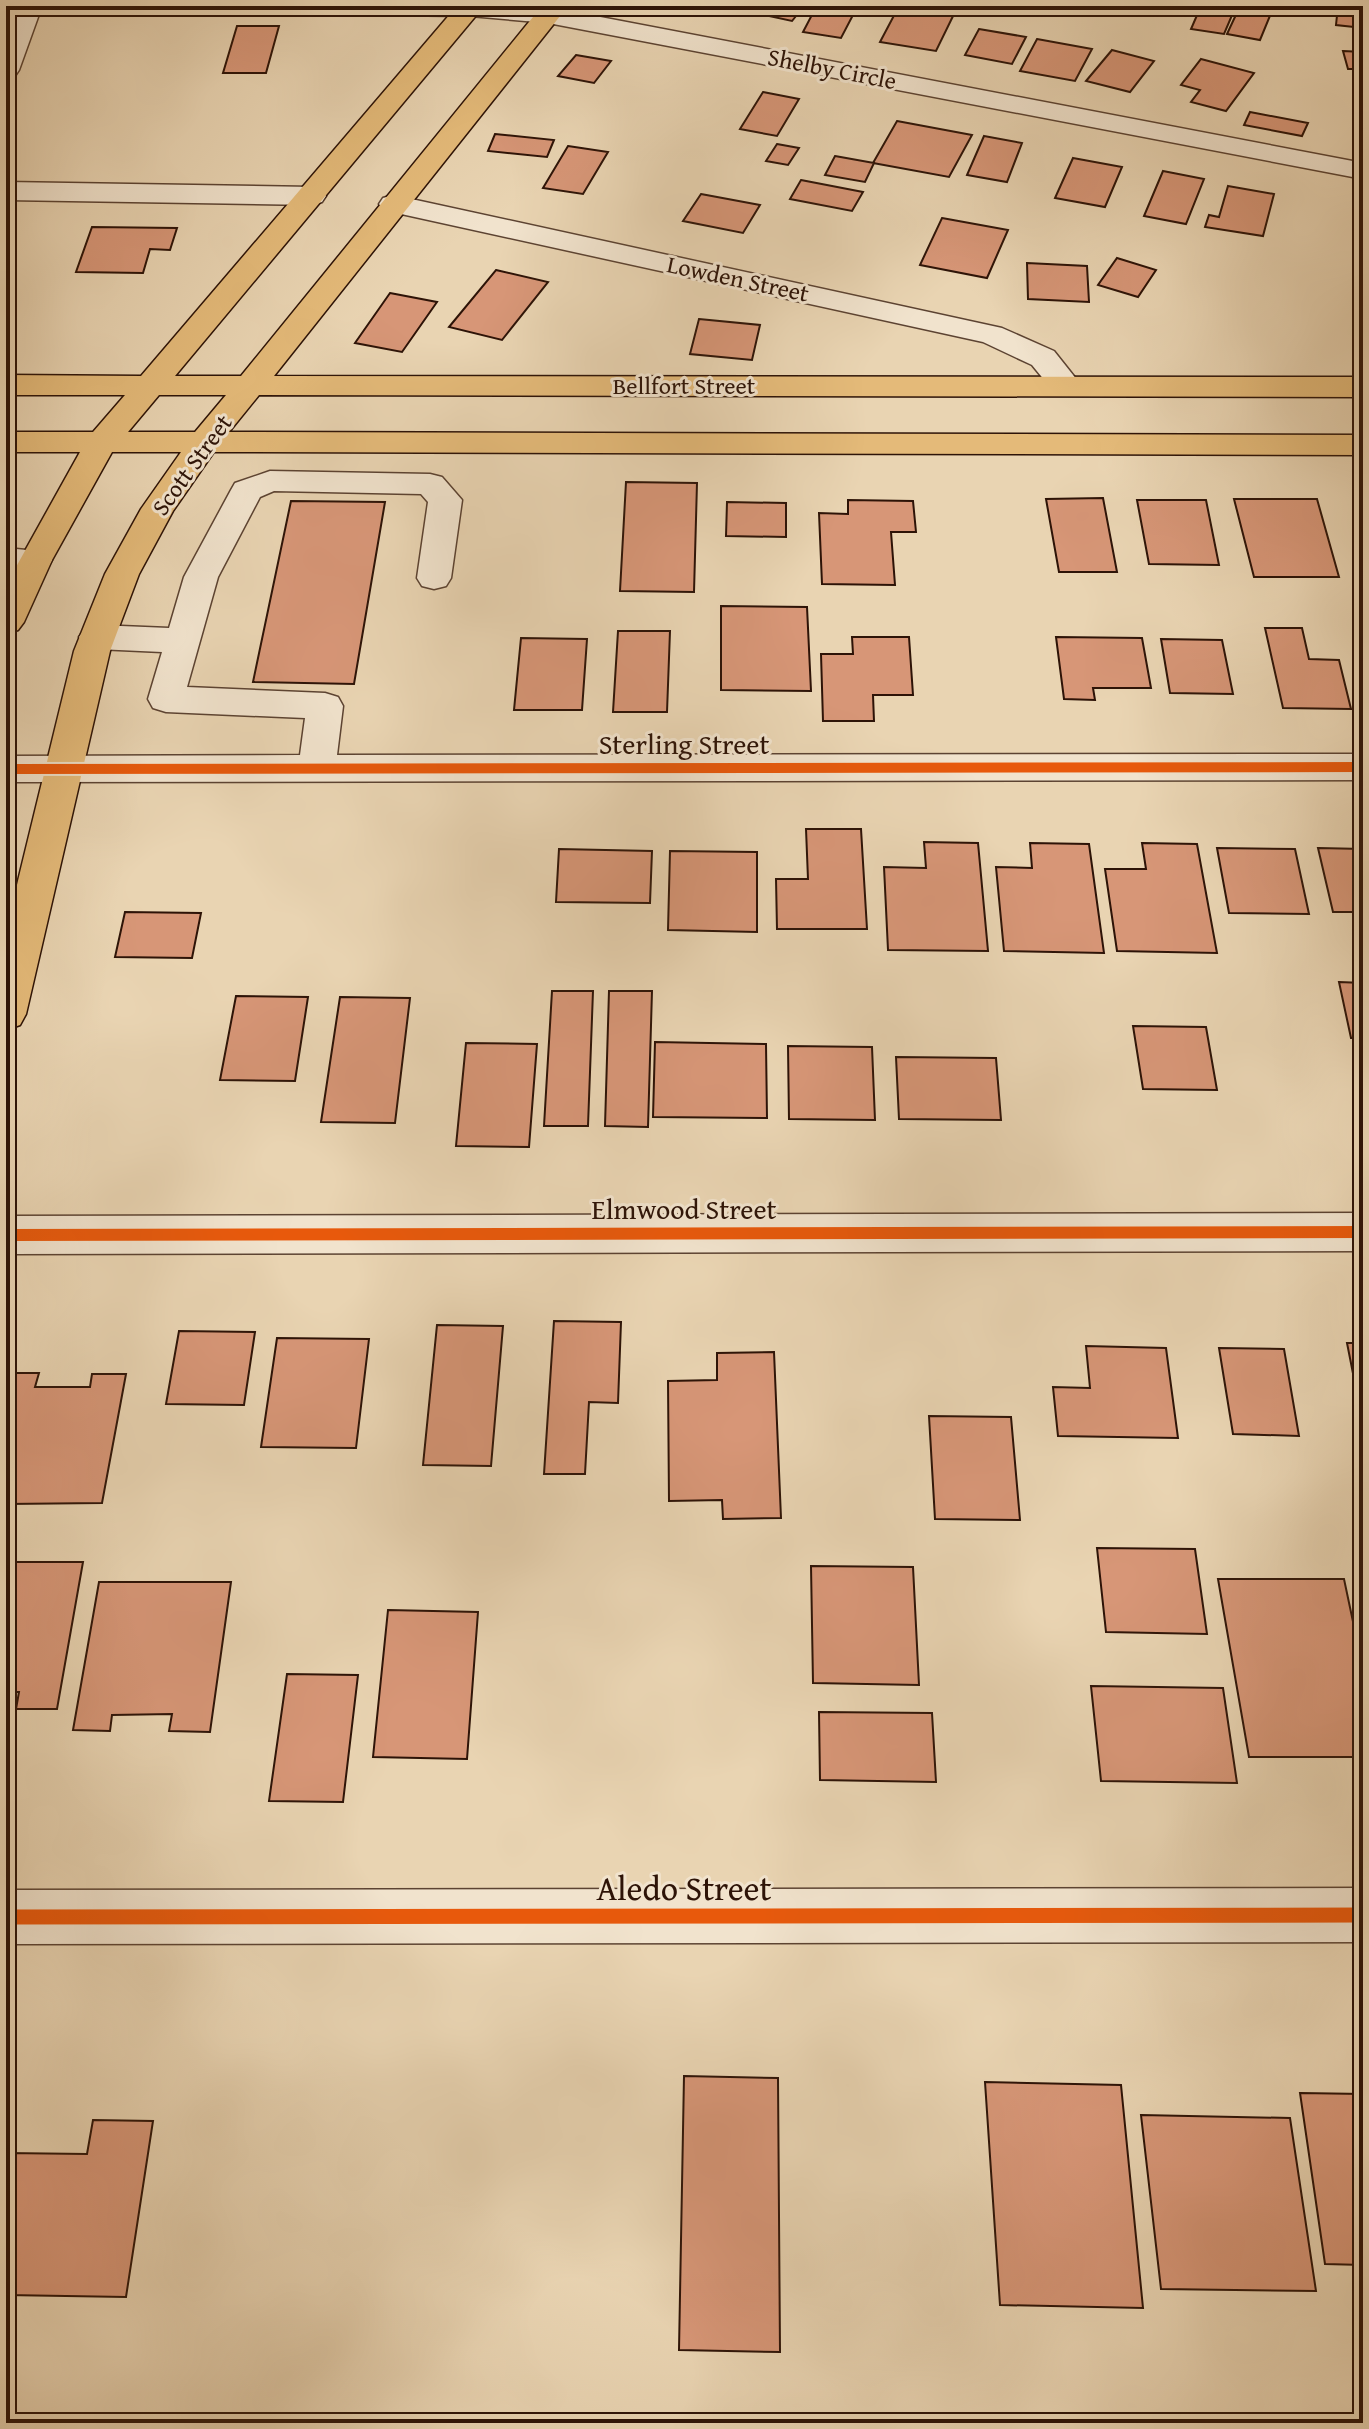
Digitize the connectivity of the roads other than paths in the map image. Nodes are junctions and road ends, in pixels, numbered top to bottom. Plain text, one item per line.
1 (29, 6) edge
2 (296, 6) edge
3 (470, 7) edge
4 (552, 10) edge
5 (6, 70) edge
6 (1363, 171) edge
7 (6, 191) edge
8 (312, 196) junction
9 (393, 204) junction
10 (6, 385) edge
11 (149, 385) junction
12 (1065, 385) junction
13 (251, 386) junction
14 (903, 386) junction
15 (1363, 387) edge
16 (6, 442) edge
17 (102, 442) junction
18 (204, 443) junction
19 (436, 444) junction
20 (909, 445) junction
21 (1363, 445) edge
22 (430, 484) junction
23 (21, 559) edge
24 (434, 578) dead end
25 (6, 622) edge
26 (97, 637) junction
27 (183, 641) junction
28 (1363, 767) edge
29 (317, 768) junction
30 (6, 769) edge
31 (65, 769) junction
32 (6, 1014) edge
33 (1363, 1232) edge
34 (6, 1235) edge
35 (1363, 1915) edge
36 (6, 1917) edge

1 - 5 street
2 - 3 street, Shelby Circle
3 - 4 street, Shelby Circle
3 - 8 main road
4 - 6 street, Shelby Circle
4 - 9 main road, Scott Street
7 - 8 street
8 - 11 main road
9 - 12 street, Lowden Street
9 - 13 main road, Scott Street
10 - 11 main road, Bellfort Street
11 - 13 main road, Bellfort Street
11 - 17 main road
12 - 14 main road, Bellfort Street
12 - 15 main road, Bellfort Street
13 - 14 main road, Bellfort Street
13 - 18 main road, Scott Street
14 - 20 main road
16 - 17 main road
17 - 18 main road
17 - 23 main road
18 - 19 main road
18 - 26 main road, Scott Street
19 - 20 main road
19 - 22 street
20 - 21 main road
22 - 24 street
22 - 27 street
23 - 25 main road
26 - 27 street
26 - 31 main road, Scott Street
27 - 29 street
28 - 29 street, Sterling Street
29 - 31 street, Sterling Street
30 - 31 street, Sterling Street
31 - 32 main road, Scott Street
33 - 34 street, Elmwood Street
35 - 36 street, Aledo Street

